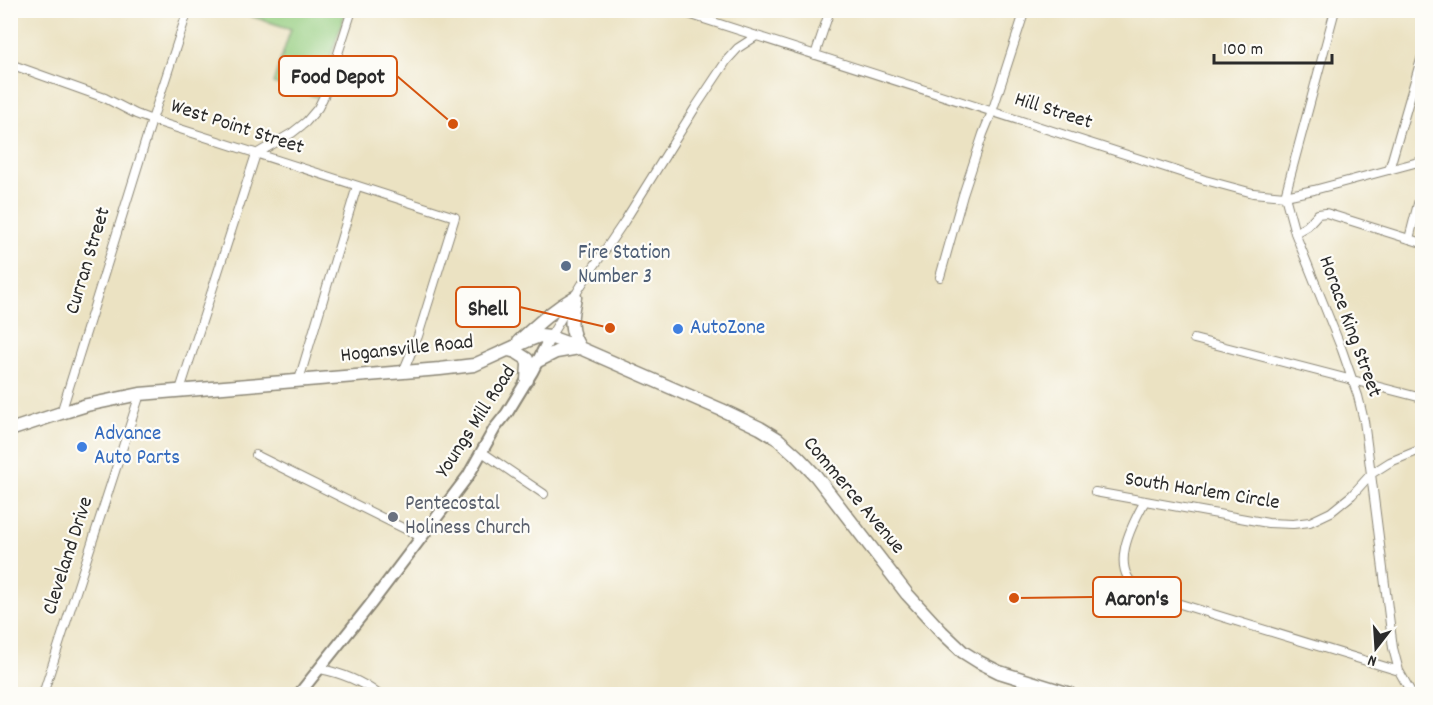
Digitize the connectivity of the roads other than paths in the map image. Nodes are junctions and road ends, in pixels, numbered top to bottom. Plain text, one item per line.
1 (188, 10) edge
2 (352, 10) edge
3 (676, 10) edge
4 (830, 10) edge
5 (1025, 10) edge
6 (1335, 10) edge
7 (755, 37) junction
8 (815, 55) junction
9 (1422, 56) edge
10 (10, 64) edge
11 (992, 112) junction
12 (152, 120) junction
13 (256, 154) junction
14 (1422, 161) edge
15 (1389, 170) junction
16 (357, 186) junction
17 (1422, 188) edge
18 (1285, 196) junction
19 (1295, 232) junction
20 (1409, 238) junction
21 (1422, 243) edge
22 (940, 277) dead end
23 (574, 297) junction
24 (550, 337) junction
25 (1194, 339) dead end
26 (580, 348) junction
27 (509, 350) junction
28 (538, 361) junction
29 (403, 372) junction
30 (299, 380) junction
31 (527, 380) junction
32 (1353, 380) junction
33 (180, 390) junction
34 (140, 394) junction
35 (1422, 398) edge
36 (61, 412) junction
37 (10, 430) edge
38 (1422, 449) edge
39 (482, 452) junction
40 (256, 455) dead end
41 (1371, 474) junction
42 (1095, 492) dead end
43 (543, 494) dead end
44 (1144, 501) junction
45 (421, 537) junction
46 (320, 669) junction
47 (1399, 671) junction
48 (44, 694) edge
49 (299, 694) edge
50 (378, 694) edge
51 (1070, 694) edge
52 (1412, 694) edge

1 - 12 street, Curran Street
2 - 13 street
3 - 7 street, Hill Street
4 - 8 street
5 - 11 street
6 - 18 street
7 - 8 street, Hill Street
7 - 23 street
8 - 11 street, Hill Street
9 - 15 street
10 - 12 street, West Point Street
11 - 18 street, Hill Street
11 - 22 street
12 - 13 street, West Point Street
12 - 36 street, Curran Street
13 - 16 street, West Point Street
13 - 33 street
14 - 15 street, Hill Street
15 - 18 street, Hill Street
16 - 29 street, West Point Street
16 - 30 street
17 - 20 street
18 - 19 street, Horace King Street
19 - 20 street
19 - 32 street, Horace King Street
20 - 21 street
23 - 24 street
23 - 26 main road
23 - 27 main road
24 - 26 main road, Commerce Avenue
24 - 27 main road, Hogansville Road
24 - 28 street, Youngs Mill Road
25 - 32 street
26 - 28 main road
26 - 51 main road, Commerce Avenue
27 - 29 main road, Hogansville Road
27 - 31 main road
28 - 31 street, Youngs Mill Road
29 - 30 main road, Hogansville Road
30 - 33 main road, Hogansville Road
31 - 39 street, Youngs Mill Road
32 - 35 street
32 - 41 street, Horace King Street
33 - 34 main road, Hogansville Road
34 - 36 main road, Hogansville Road
34 - 48 street, Cleveland Drive
36 - 37 main road, Hogansville Road
38 - 41 street, South Harlem Circle
39 - 43 street
39 - 45 street, Youngs Mill Road
40 - 45 street
41 - 44 street, South Harlem Circle
41 - 47 street, Horace King Street
42 - 44 street, South Harlem Circle
44 - 47 street
45 - 46 street, Youngs Mill Road
46 - 49 street, Youngs Mill Road
46 - 50 street
47 - 52 street, Horace King Street

